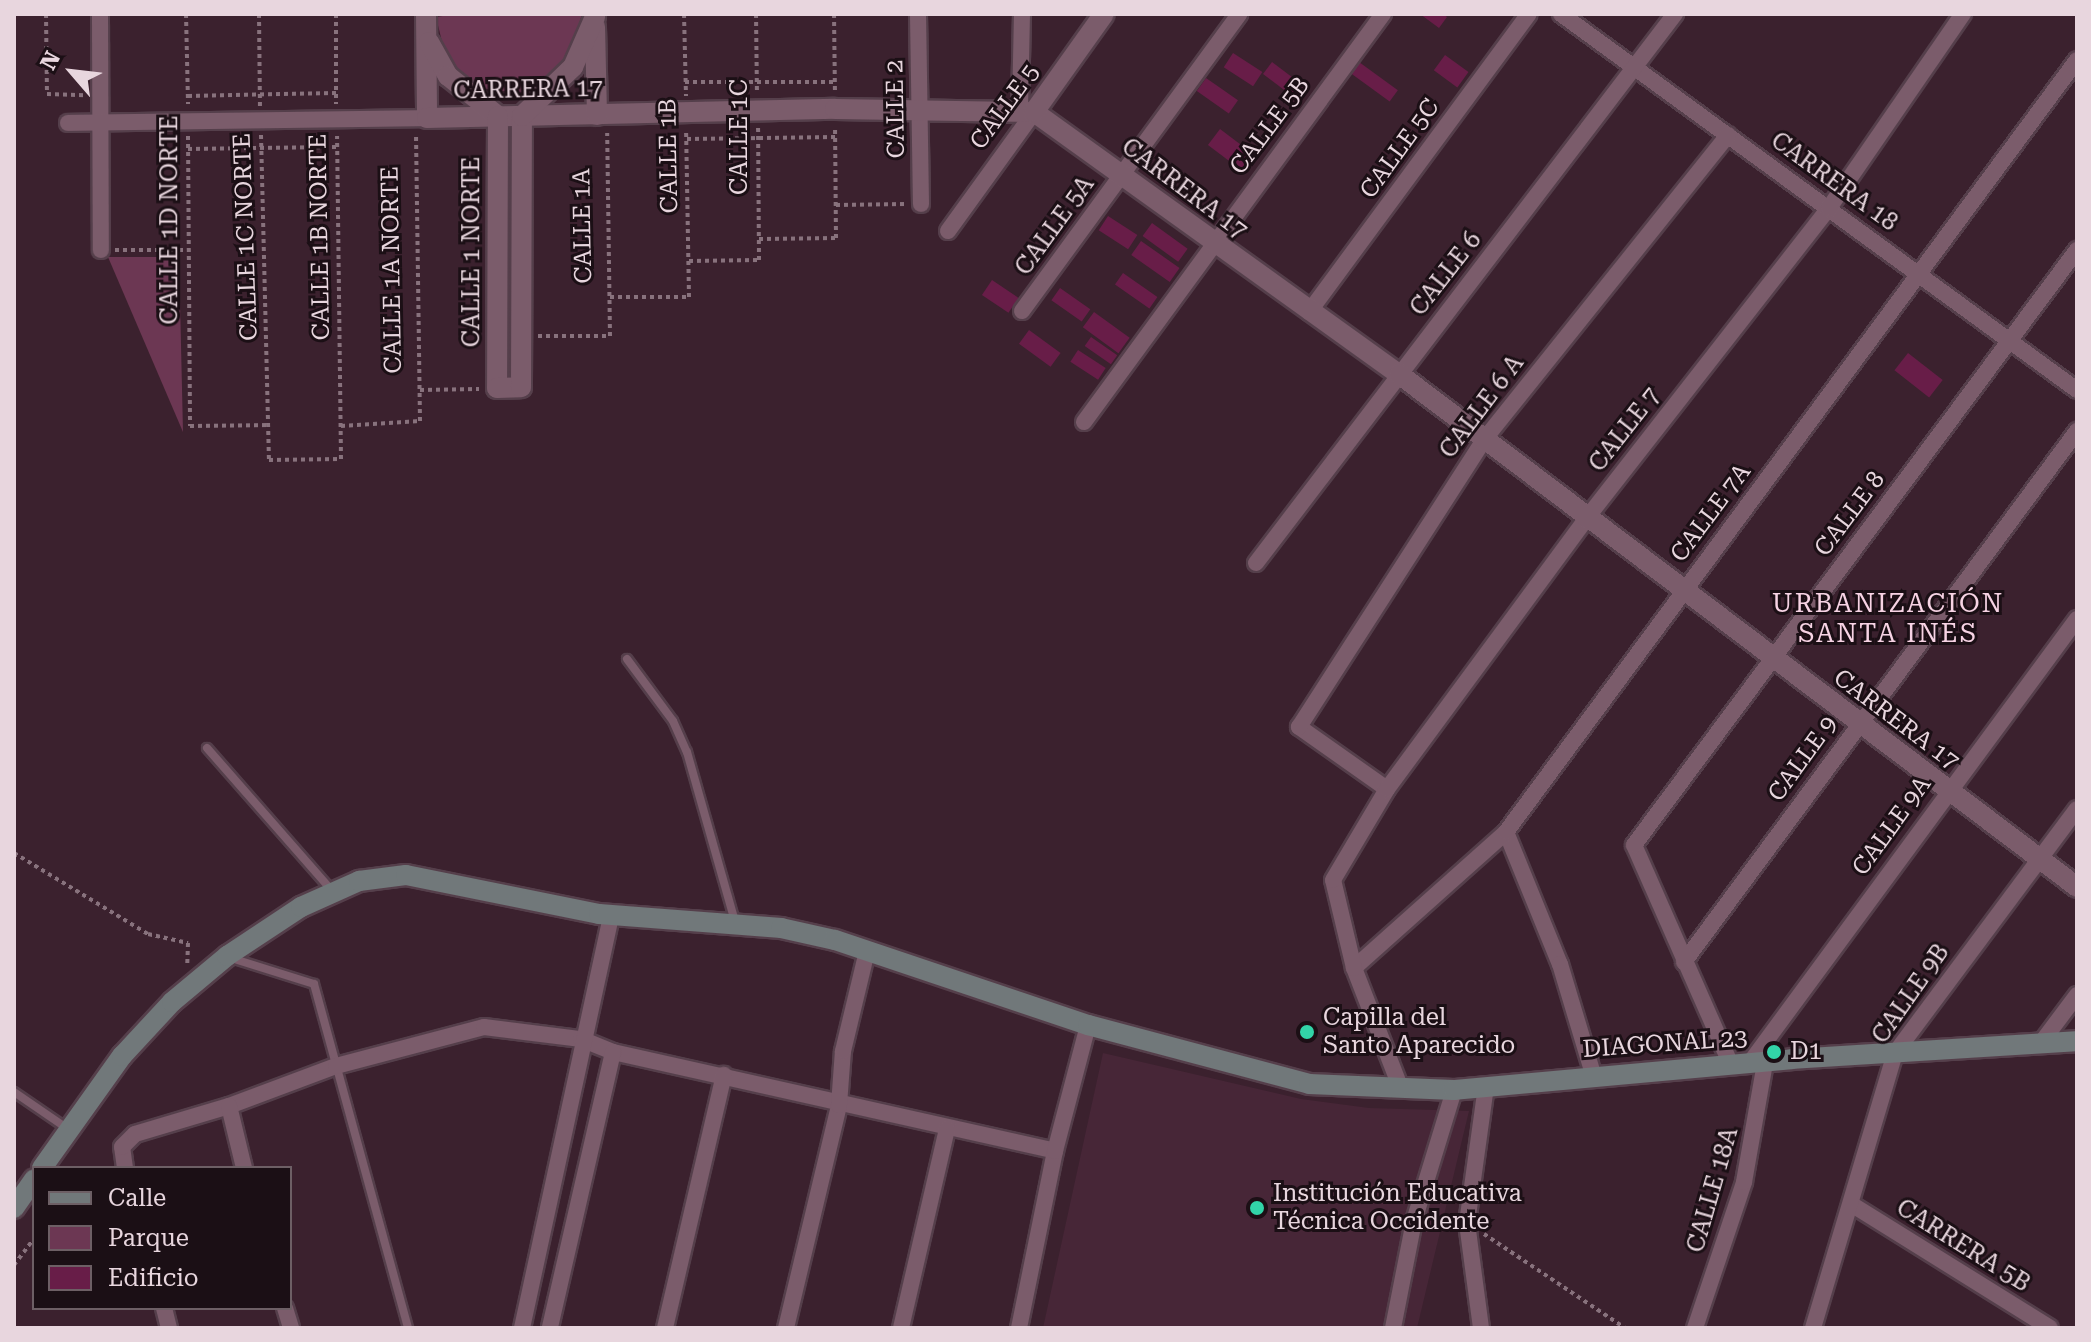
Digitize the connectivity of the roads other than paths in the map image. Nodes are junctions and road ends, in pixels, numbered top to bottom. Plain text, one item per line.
1 (100, 14) edge
2 (426, 14) edge
3 (918, 14) edge
4 (1022, 14) edge
5 (1104, 14) edge
6 (1239, 14) edge
7 (1383, 14) edge
8 (1529, 14) edge
9 (1561, 14) edge
10 (1675, 14) edge
11 (1963, 14) edge
12 (595, 16) edge
13 (426, 36) junction
14 (2077, 60) edge
15 (1636, 68) junction
16 (920, 108) junction
17 (1027, 110) junction
18 (602, 114) junction
19 (498, 116) junction
20 (522, 116) junction
21 (421, 118) junction
22 (68, 123) dead end
23 (102, 123) junction
24 (1728, 135) junction
25 (1122, 175) junction
26 (921, 204) road end
27 (1829, 208) junction
28 (948, 231) dead end
29 (1212, 244) junction
30 (101, 250) road end
31 (2077, 250) edge
32 (1921, 276) junction
33 (1022, 311) dead end
34 (1309, 312) junction
35 (2010, 340) junction
36 (1399, 374) junction
37 (2077, 390) edge
38 (1084, 422) dead end
39 (2077, 431) edge
40 (1483, 441) junction
41 (1586, 519) junction
42 (1256, 563) dead end
43 (1682, 591) junction
44 (2077, 619) edge
45 (627, 659) dead end
46 (1771, 660) junction
47 (1859, 724) junction
48 (207, 748) dead end
49 (1387, 789) junction
50 (1948, 791) junction
51 (2077, 809) edge
52 (1506, 832) junction
53 (2039, 859) junction
54 (2077, 887) edge
55 (333, 893) junction
56 (611, 916) junction
57 (736, 926) junction
58 (867, 951) junction
59 (227, 956) junction
60 (1684, 962) junction
61 (1354, 968) junction
62 (2077, 995) edge
63 (1088, 1025) junction
64 (2075, 1036) edge
65 (581, 1039) junction
66 (2041, 1043) junction
67 (613, 1052) junction
68 (1895, 1053) junction
69 (1748, 1064) junction
70 (336, 1066) junction
71 (1593, 1074) junction
72 (724, 1075) junction
73 (1486, 1086) junction
74 (1401, 1089) junction
75 (1454, 1090) junction
76 (14, 1092) edge
77 (839, 1105) junction
78 (229, 1106) junction
79 (947, 1128) junction
80 (69, 1130) junction
81 (1055, 1151) junction
82 (43, 1166) edge
83 (125, 1166) edge
84 (244, 1166) edge
85 (32, 1182) edge
86 (1851, 1204) junction
87 (14, 1208) edge
88 (1819, 1325) edge
89 (408, 1328) edge
90 (522, 1328) edge
91 (550, 1328) edge
92 (665, 1328) edge
93 (786, 1328) edge
94 (901, 1328) edge
95 (1019, 1328) edge
96 (1393, 1328) edge
97 (1481, 1328) edge
98 (1695, 1328) edge
99 (2050, 1328) edge

1 - 23 street
2 - 13 street
3 - 16 street, CALLE 2
4 - 17 street
5 - 17 street, CALLE 5
6 - 25 street, CALLE 5A
7 - 29 street, CALLE 5B
8 - 34 street, CALLE 5C
9 - 15 street, CARRERA 18
10 - 15 street, CALLE 6
11 - 27 street, CALLE 7
12 - 18 street
12 - 20 street
13 - 19 street
13 - 21 street
14 - 32 street, CALLE 7A
15 - 24 street, CARRERA 18
15 - 36 street, CALLE 6
16 - 17 street, CARRERA 17
16 - 18 street, CARRERA 17
16 - 26 street, CALLE 2
17 - 25 street, CARRERA 17
17 - 28 street, CALLE 5
18 - 20 street, CARRERA 17
19 - 20 street, CARRERA 17
19 - 20 street, CALLE 1 NORTE
19 - 21 street, CARRERA 17
21 - 23 street, CARRERA 17
22 - 23 street, CARRERA 17
23 - 30 street
24 - 27 street, CARRERA 18
24 - 40 street, CALLE 6 A
25 - 29 street, CARRERA 17
25 - 33 street, CALLE 5A
27 - 32 street, CARRERA 18
27 - 41 street, CALLE 7
29 - 34 street, CARRERA 17
29 - 38 street, CALLE 5B
31 - 35 street, CALLE 8
32 - 35 street, CARRERA 18
32 - 43 street, CALLE 7A
34 - 36 street, CARRERA 17
35 - 37 street, CARRERA 18
35 - 46 street, CALLE 8
36 - 40 street, CARRERA 17
36 - 42 street, CALLE 6
39 - 47 street, CALLE 9
40 - 41 street, CARRERA 17
40 - 49 street, CALLE 6 A
41 - 43 street, CARRERA 17
41 - 49 street, CALLE 7
43 - 46 street, CARRERA 17
43 - 52 street, CALLE 7A
44 - 50 street, CALLE 9A
45 - 57 lane
46 - 47 street, CARRERA 17
46 - 60 street, CALLE 8
47 - 50 street, CARRERA 17
47 - 60 street, CALLE 9
48 - 55 lane
49 - 61 street, CALLE 7
50 - 53 street, CARRERA 17
50 - 69 street, CALLE 9A
51 - 53 street, CALLE 9B
52 - 61 street, CALLE 7A
52 - 71 street
53 - 54 street, CARRERA 17
53 - 68 street, CALLE 9B
55 - 56 main road, DIAGONAL 23
55 - 59 main road, DIAGONAL 23
56 - 57 main road, DIAGONAL 23
56 - 65 street
57 - 58 main road, DIAGONAL 23
58 - 63 main road, DIAGONAL 23
58 - 77 street
59 - 70 lane
59 - 80 main road, DIAGONAL 23
60 - 69 street
61 - 74 street
62 - 66 street
63 - 74 main road, DIAGONAL 23
63 - 81 street
64 - 66 main road, DIAGONAL 23
65 - 67 street
65 - 70 street
65 - 90 street
66 - 68 main road, DIAGONAL 23
67 - 72 street
67 - 91 street
68 - 69 main road, DIAGONAL 23
68 - 86 street, CALLE 9B
69 - 71 main road, DIAGONAL 23
69 - 98 street, CALLE 18A
70 - 78 street
70 - 89 lane
71 - 73 main road, DIAGONAL 23
72 - 77 street
72 - 92 street
73 - 75 main road, DIAGONAL 23
73 - 97 street
74 - 75 main road, DIAGONAL 23
75 - 96 street
76 - 80 lane
77 - 79 street
77 - 93 street
78 - 83 street
78 - 84 street
79 - 81 street
79 - 94 street
80 - 82 main road, DIAGONAL 23
81 - 95 street
85 - 87 main road
86 - 88 street, CALLE 9B
86 - 99 street, CARRERA 5B

